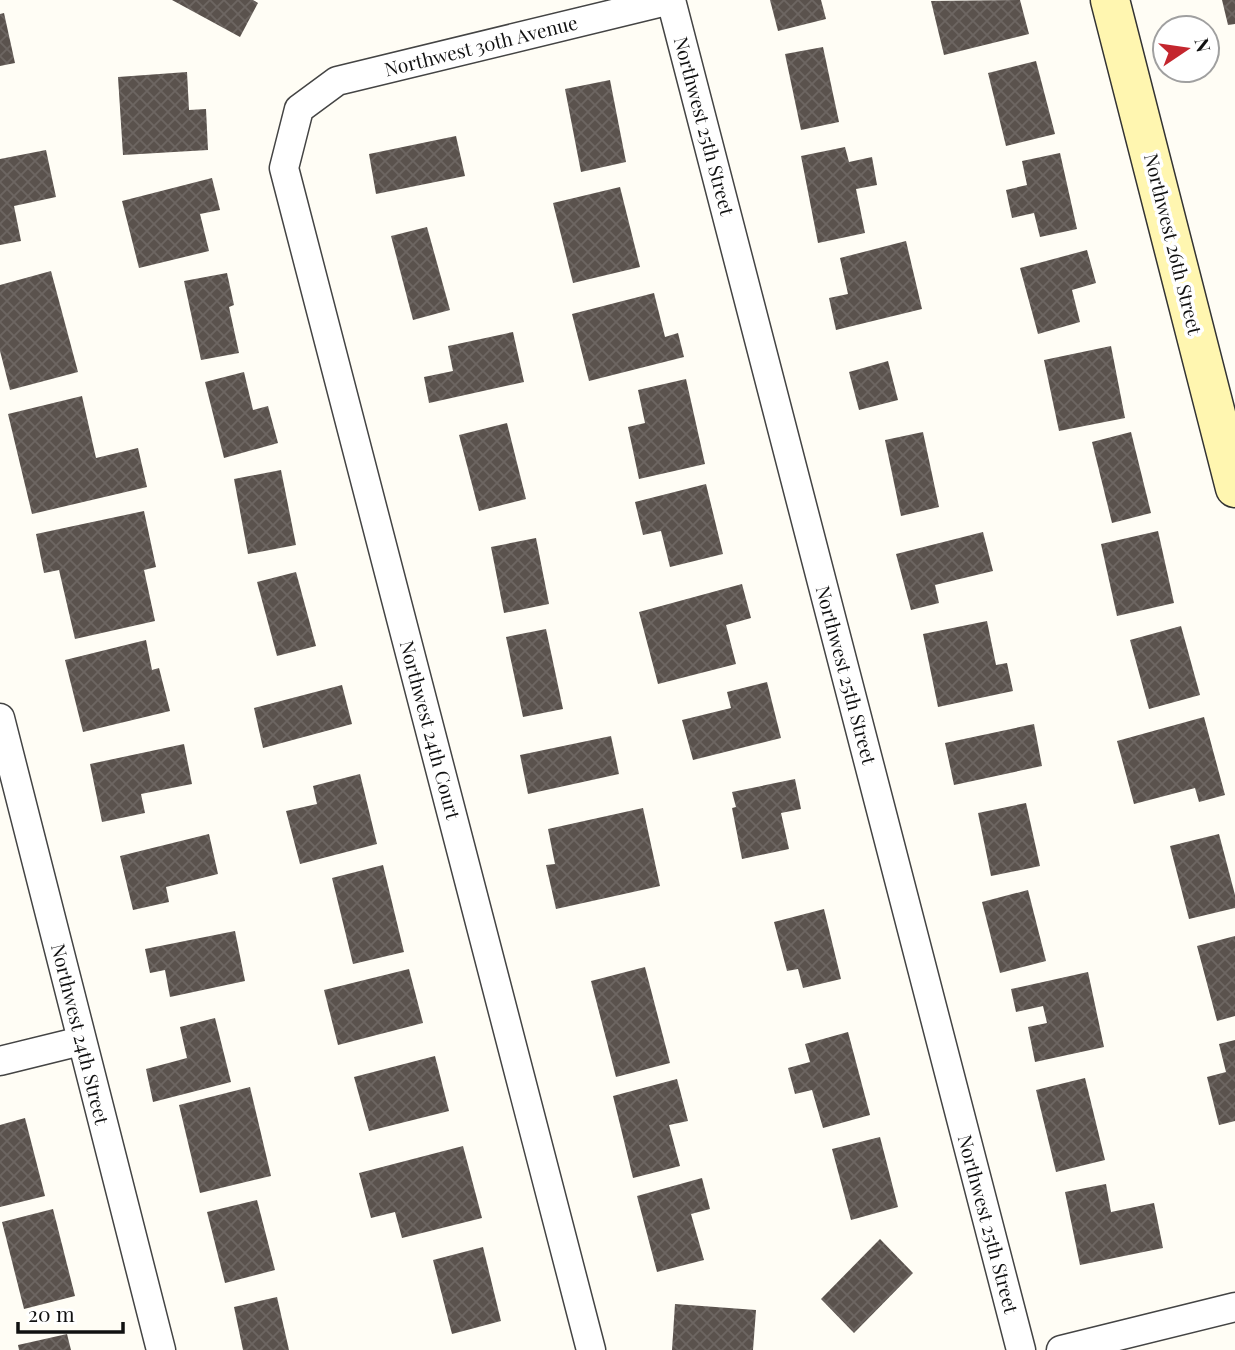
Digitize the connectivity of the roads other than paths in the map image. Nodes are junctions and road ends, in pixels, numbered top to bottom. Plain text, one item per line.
1 (671, 0) edge
2 (1110, 0) edge
3 (299, 109) joint
4 (1235, 488) edge
5 (0, 718) edge
6 (81, 1041) junction
7 (0, 1061) edge
8 (1235, 1307) edge
9 (161, 1350) edge
10 (591, 1350) edge
11 (1021, 1350) edge
12 (1061, 1350) edge

1 - 3 street, Northwest 30th Avenue
1 - 11 street, Northwest 25th Street
2 - 4 street, Northwest 26th Street
3 - 10 street, Northwest 24th Court
5 - 6 street, Northwest 24th Street
6 - 7 street
6 - 9 street, Northwest 24th Street
8 - 12 street

